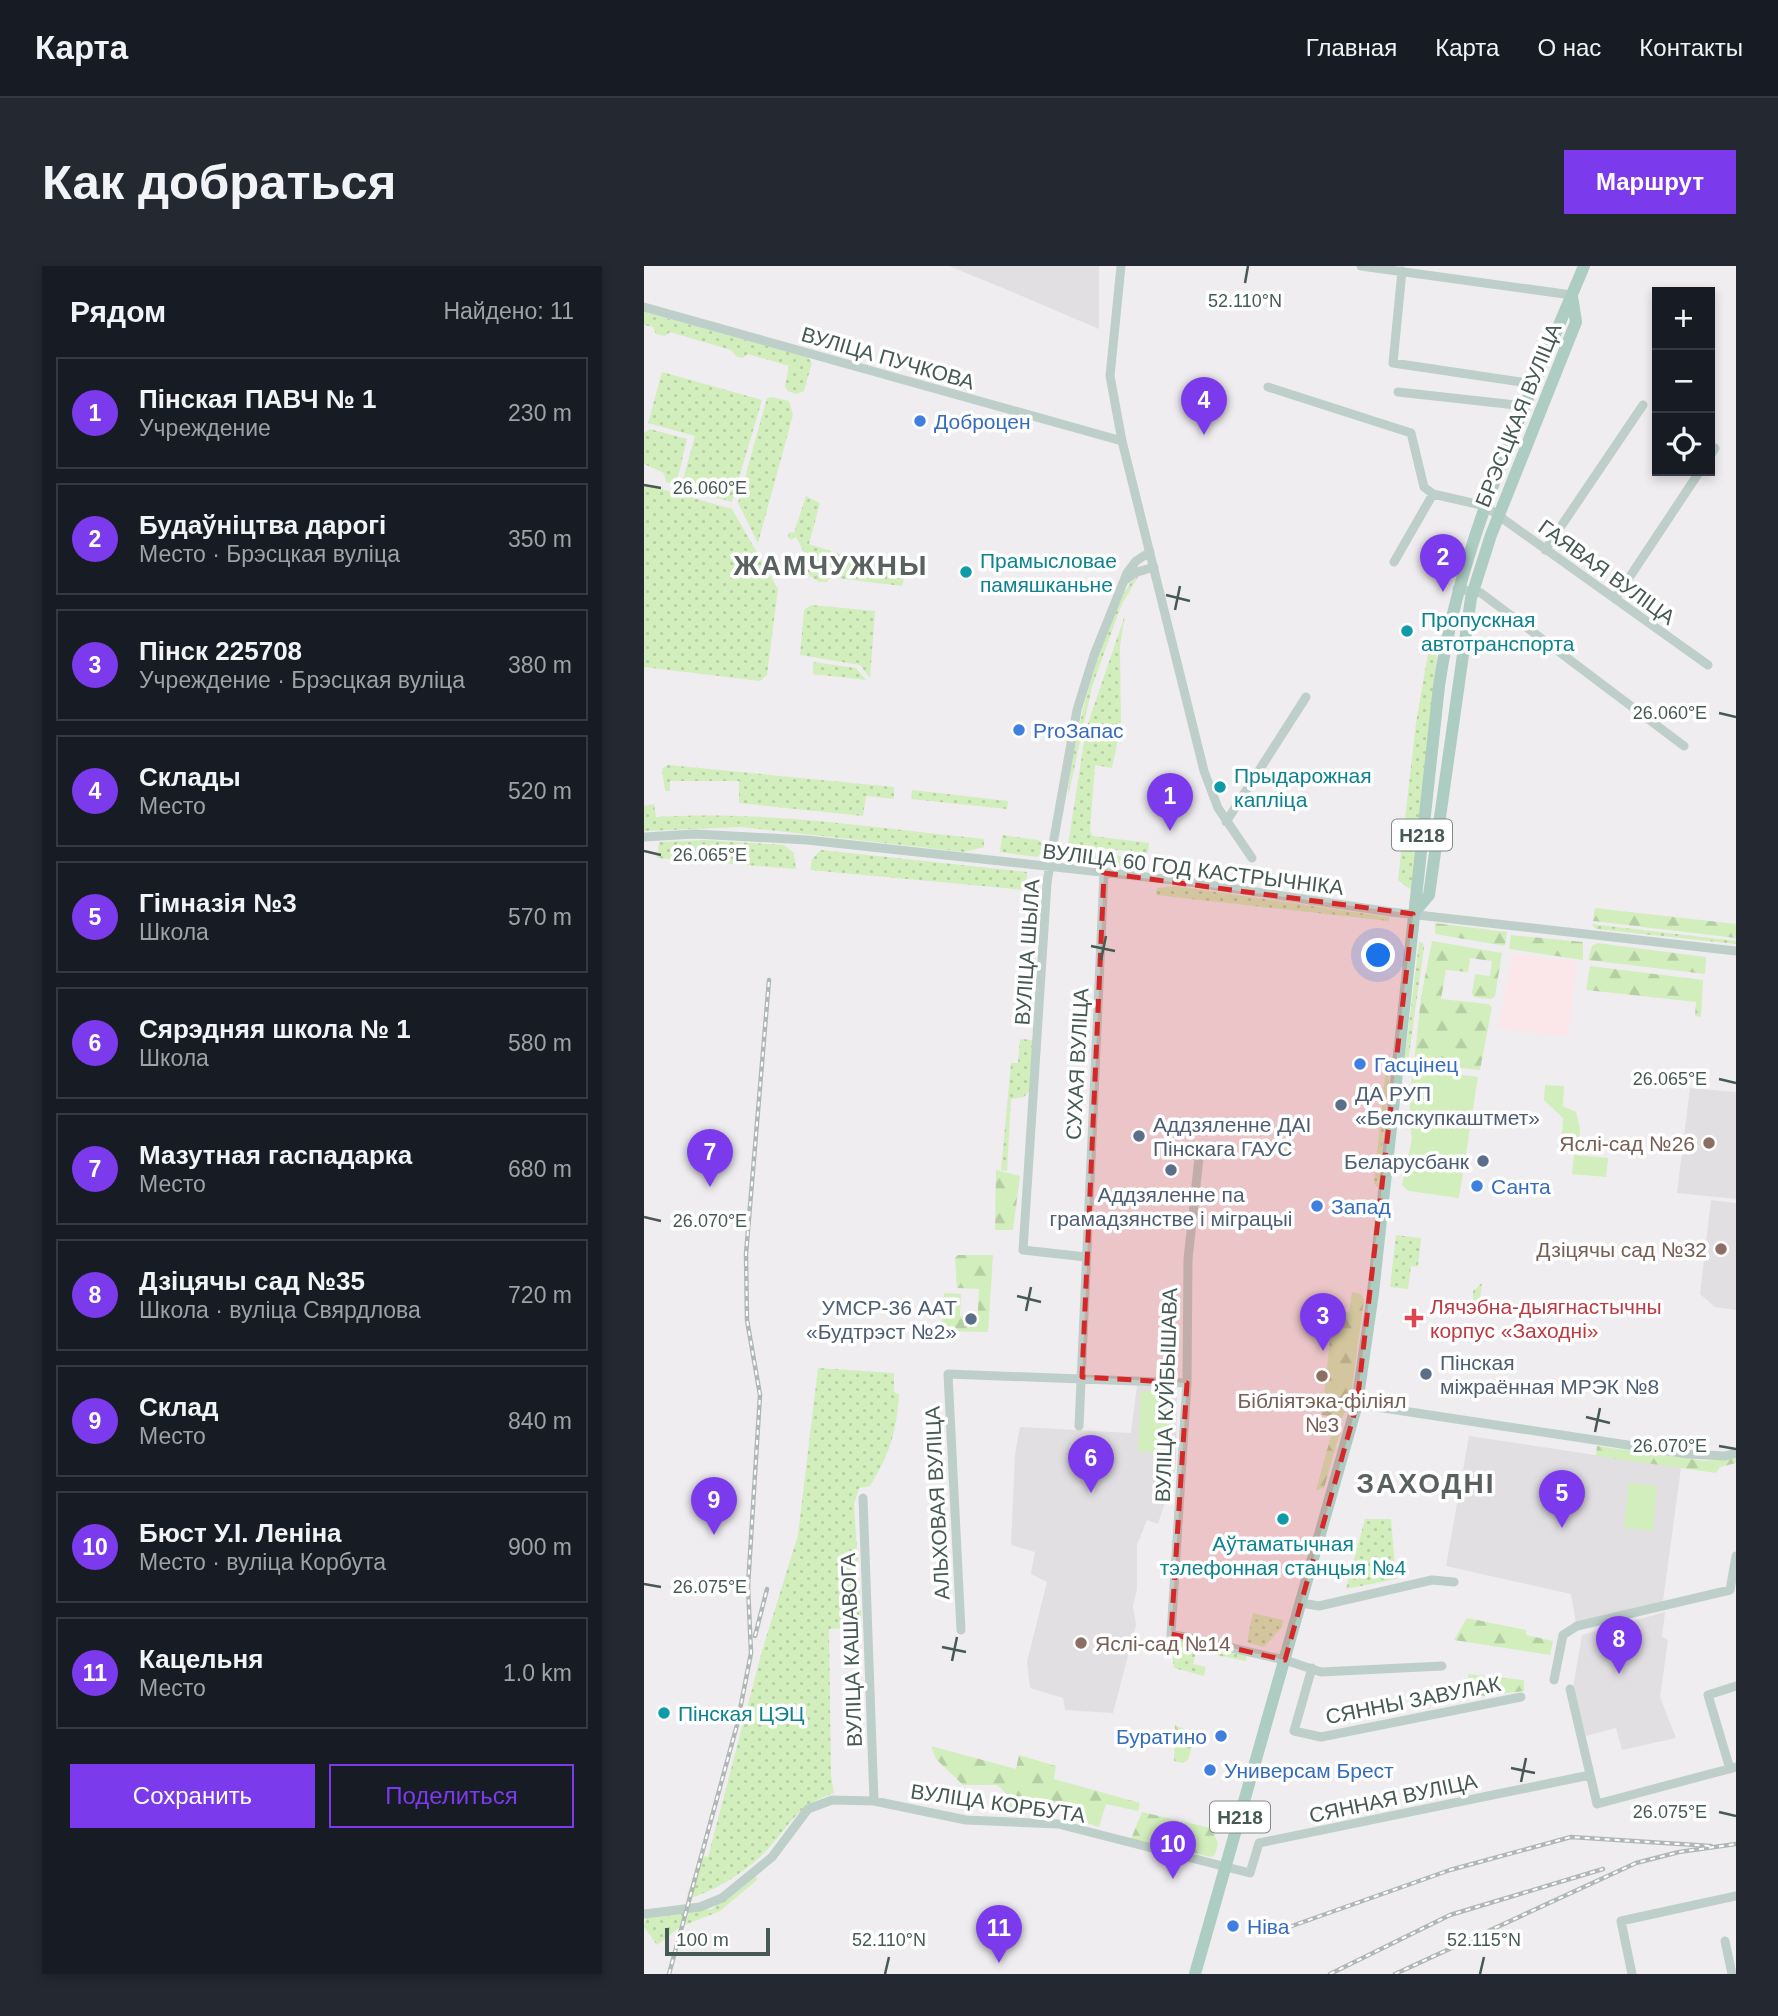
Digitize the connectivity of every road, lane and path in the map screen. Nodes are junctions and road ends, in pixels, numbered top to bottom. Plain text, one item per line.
1 (1121, 266) edge
2 (1361, 266) edge
3 (1584, 266) edge
4 (1402, 271) junction
5 (1572, 295) junction
6 (644, 307) edge
7 (1534, 383) junction
8 (1268, 387) dead end
9 (1398, 392) dead end
10 (1643, 405) dead end
11 (1525, 406) junction
12 (1122, 441) junction
13 (1697, 476) edge
14 (1433, 494) junction
15 (1485, 506) junction
16 (1499, 515) junction
17 (1545, 550) junction
18 (1150, 552) junction
19 (1394, 562) dead end
20 (1154, 568) junction
21 (1123, 583) junction
22 (1457, 589) junction
23 (1473, 592) junction
24 (1615, 599) junction
25 (1708, 666) dead end
26 (1306, 696) dead end
27 (1684, 746) dead end
28 (1226, 822) junction
29 (644, 837) edge
30 (1252, 858) dead end
31 (1050, 868) junction
32 (1104, 873) junction
33 (1413, 914) junction
34 (1736, 951) edge
35 (1199, 1158) dead end
36 (1086, 1257) junction
37 (1082, 1377) junction
38 (1187, 1383) junction
39 (1357, 1404) junction
40 (1079, 1426) dead end
41 (1736, 1453) edge
42 (863, 1498) dead end
43 (1736, 1556) edge
44 (1454, 1583) dead end
45 (1301, 1602) junction
46 (961, 1630) dead end
47 (1285, 1660) junction
48 (1442, 1666) dead end
49 (1311, 1668) junction
50 (1555, 1680) dead end
51 (1736, 1686) edge
52 (1570, 1689) dead end
53 (1521, 1697) dead end
54 (1733, 1768) edge
55 (1590, 1775) junction
56 (874, 1801) junction
57 (1225, 1867) junction
58 (1736, 1896) edge
59 (644, 1914) edge
60 (1725, 1941) dead end
61 (1195, 1974) edge
62 (1632, 1974) edge
63 (1732, 1974) edge

1 - 12 street
2 - 4 street
3 - 5 main road, БРЭСЦКАЯ ВУЛІЦА / Н218
4 - 5 street
4 - 7 street
5 - 7 main road, БРЭСЦКАЯ ВУЛІЦА / Н218
5 - 16 main road, БРЭСЦКАЯ ВУЛІЦА / Н218
6 - 12 street, ВУЛІЦА ПУЧКОВА
7 - 11 main road, БРЭСЦКАЯ ВУЛІЦА / Н218
8 - 14 street
9 - 11 street
10 - 17 street
11 - 15 main road, БРЭСЦКАЯ ВУЛІЦА / Н218
12 - 18 street
13 - 24 street
14 - 15 street, ГАЯВАЯ ВУЛІЦА
14 - 19 street
15 - 16 street, ГАЯВАЯ ВУЛІЦА
15 - 22 main road, БРЭСЦКАЯ ВУЛІЦА / Н218
16 - 17 street, ГАЯВАЯ ВУЛІЦА
16 - 23 main road, БРЭСЦКАЯ ВУЛІЦА / Н218
17 - 24 street, ГАЯВАЯ ВУЛІЦА
18 - 20 street
18 - 21 street, ВУЛІЦА ШЫЛА
20 - 21 street
20 - 28 street
21 - 31 street, ВУЛІЦА ШЫЛА
22 - 23 street
22 - 33 main road, БРЭСЦКАЯ ВУЛІЦА / Н218
23 - 27 street
23 - 33 main road, БРЭСЦКАЯ ВУЛІЦА / Н218
24 - 25 street, ГАЯВАЯ ВУЛІЦА
26 - 28 street
28 - 30 street
29 - 31 street, ВУЛІЦА 60 ГОД КАСТРЫЧНІКА
31 - 32 street, ВУЛІЦА 60 ГОД КАСТРЫЧНІКА
31 - 36 street, ВУЛІЦА ШЫЛА
32 - 33 street, ВУЛІЦА 60 ГОД КАСТРЫЧНІКА
32 - 36 street, СУХАЯ ВУЛІЦА
33 - 34 street, ВУЛІЦА 60 ГОД КАСТРЫЧНІКА
33 - 39 main road, БРЭСЦКАЯ ВУЛІЦА / Н218
35 - 38 street, ВУЛІЦА КУЙБЫШАВА
36 - 37 street, СУХАЯ ВУЛІЦА
37 - 38 street
37 - 40 street, СУХАЯ ВУЛІЦА
37 - 46 street, АЛЬХОВАЯ ВУЛІЦА
38 - 47 street, ВУЛІЦА КУЙБЫШАВА
39 - 41 street
39 - 45 main road, БРЭСЦКАЯ ВУЛІЦА / Н218
42 - 56 street, ВУЛІЦА КАШАВОГА
43 - 50 street
44 - 45 street
45 - 47 main road, БРЭСЦКАЯ ВУЛІЦА / Н218
47 - 49 street
47 - 57 main road, БРЭСЦКАЯ ВУЛІЦА / Н218
48 - 49 street
49 - 53 street, СЯННЫ ЗАВУЛАК
51 - 54 street
52 - 55 street
54 - 55 street
55 - 57 street, СЯННАЯ ВУЛІЦА
56 - 57 street, ВУЛІЦА КОРБУТА
56 - 59 street, ВУЛІЦА КОРБУТА
57 - 61 main road, БРЭСЦКАЯ ВУЛІЦА / Н218
58 - 62 street
60 - 63 street

